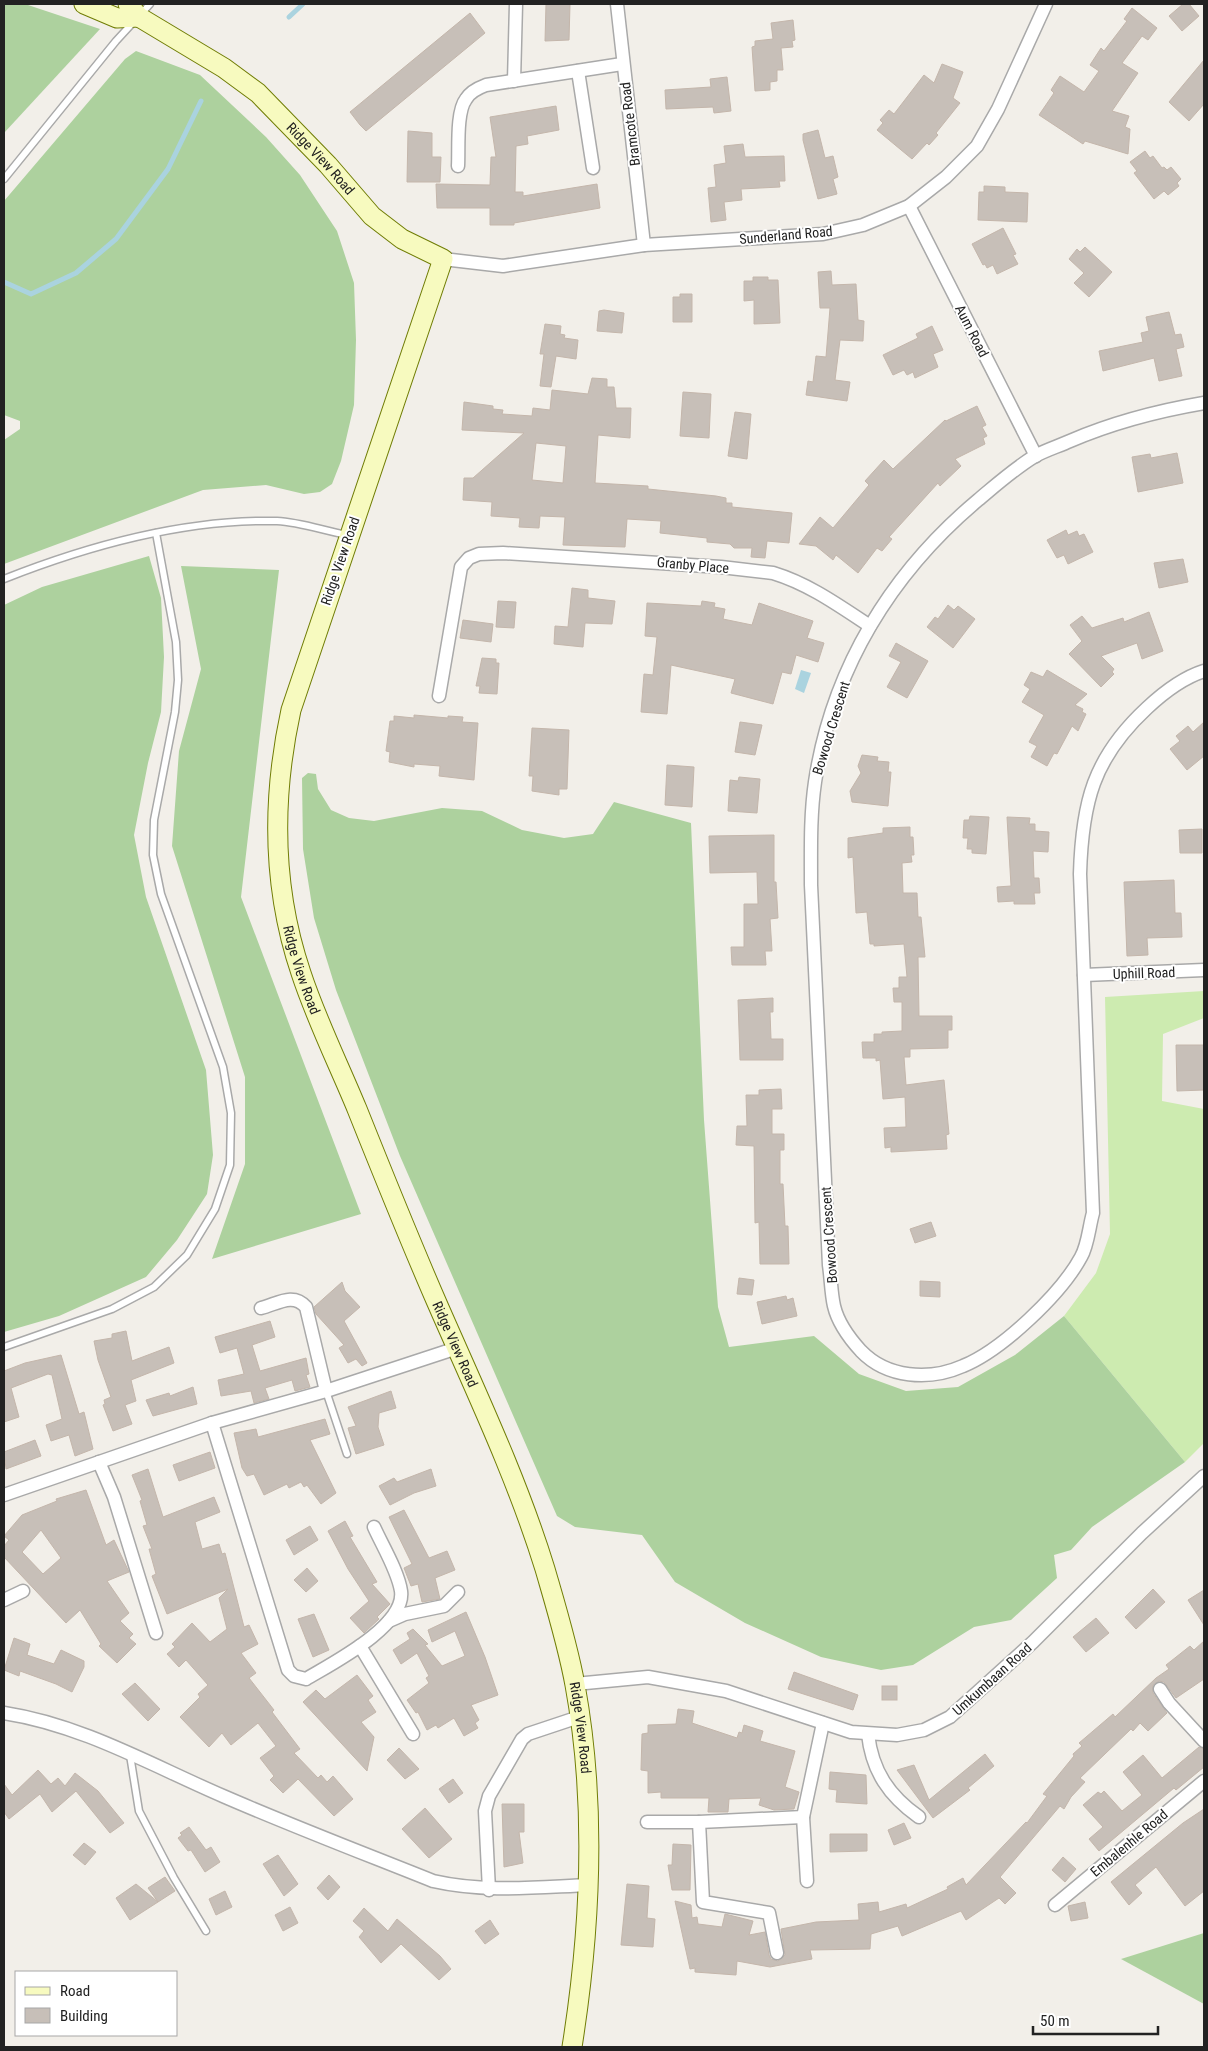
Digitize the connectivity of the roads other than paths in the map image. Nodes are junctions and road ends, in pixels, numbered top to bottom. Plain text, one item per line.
1 (84, 4) edge
2 (516, 4) edge
3 (616, 4) edge
4 (1046, 4) edge
5 (139, 8) edge
6 (622, 64) junction
7 (578, 71) junction
8 (514, 81) junction
9 (458, 166) dead end
10 (592, 168) dead end
11 (4, 179) edge
12 (909, 206) junction
13 (644, 245) junction
14 (443, 259) junction
15 (1204, 403) edge
16 (1036, 456) junction
17 (156, 533) junction
18 (348, 535) junction
19 (4, 579) edge
20 (870, 626) junction
21 (1204, 671) edge
22 (439, 696) dead end
23 (1204, 970) edge
24 (1084, 975) junction
25 (261, 1308) dead end
26 (4, 1348) edge
27 (457, 1348) junction
28 (326, 1391) junction
29 (212, 1423) junction
30 (347, 1454) dead end
31 (99, 1462) junction
32 (1204, 1476) edge
33 (4, 1495) edge
34 (374, 1527) dead end
35 (23, 1591) dead end
36 (458, 1592) dead end
37 (4, 1600) edge
38 (389, 1620) junction
39 (156, 1633) dead end
40 (360, 1646) junction
41 (575, 1684) junction
42 (1160, 1689) dead end
43 (4, 1713) edge
44 (579, 1717) junction
45 (823, 1723) junction
46 (413, 1734) dead end
47 (868, 1734) junction
48 (1204, 1741) edge
49 (130, 1753) junction
50 (1204, 1781) edge
51 (803, 1817) junction
52 (919, 1817) dead end
53 (647, 1822) dead end
54 (699, 1822) junction
55 (807, 1881) dead end
56 (590, 1885) junction
57 (489, 1890) junction
58 (1055, 1905) dead end
59 (206, 1930) dead end
60 (777, 1953) dead end
61 (572, 2047) edge

1 - 5 street
2 - 8 street
3 - 6 street, Bramcote Road
4 - 12 street, Sunderland Road
5 - 11 lane
5 - 14 street, Ridge View Road
6 - 7 street
6 - 13 street, Bramcote Road
7 - 8 street
7 - 10 street
8 - 9 street
12 - 13 street, Sunderland Road
12 - 16 street, Aum Road
13 - 14 street, Sunderland Road
14 - 18 street, Ridge View Road
15 - 16 street, Bowood Crescent
16 - 20 street, Bowood Crescent
17 - 18 lane
17 - 19 lane
17 - 26 lane
18 - 27 street, Ridge View Road
20 - 22 street, Granby Place
20 - 24 street, Bowood Crescent
21 - 24 street, Bowood Crescent
23 - 24 street, Uphill Road
25 - 28 street
27 - 28 street
27 - 41 street, Ridge View Road
28 - 29 street
28 - 30 lane
29 - 31 street
29 - 40 street
31 - 33 street
31 - 39 street
32 - 47 street, Umkumbaan Road
34 - 38 street
35 - 37 street
36 - 38 street
38 - 40 street
40 - 46 street
41 - 44 street, Ridge View Road
41 - 45 street, Umkumbaan Road
42 - 48 street
43 - 49 street
44 - 56 street, Ridge View Road
44 - 57 street
45 - 47 street, Umkumbaan Road
45 - 51 street
47 - 52 street
49 - 57 street
49 - 59 lane
50 - 58 street, Embalenhle Road
51 - 54 street
51 - 55 street
53 - 54 street
54 - 60 street
56 - 57 street
56 - 61 street, Ridge View Road

